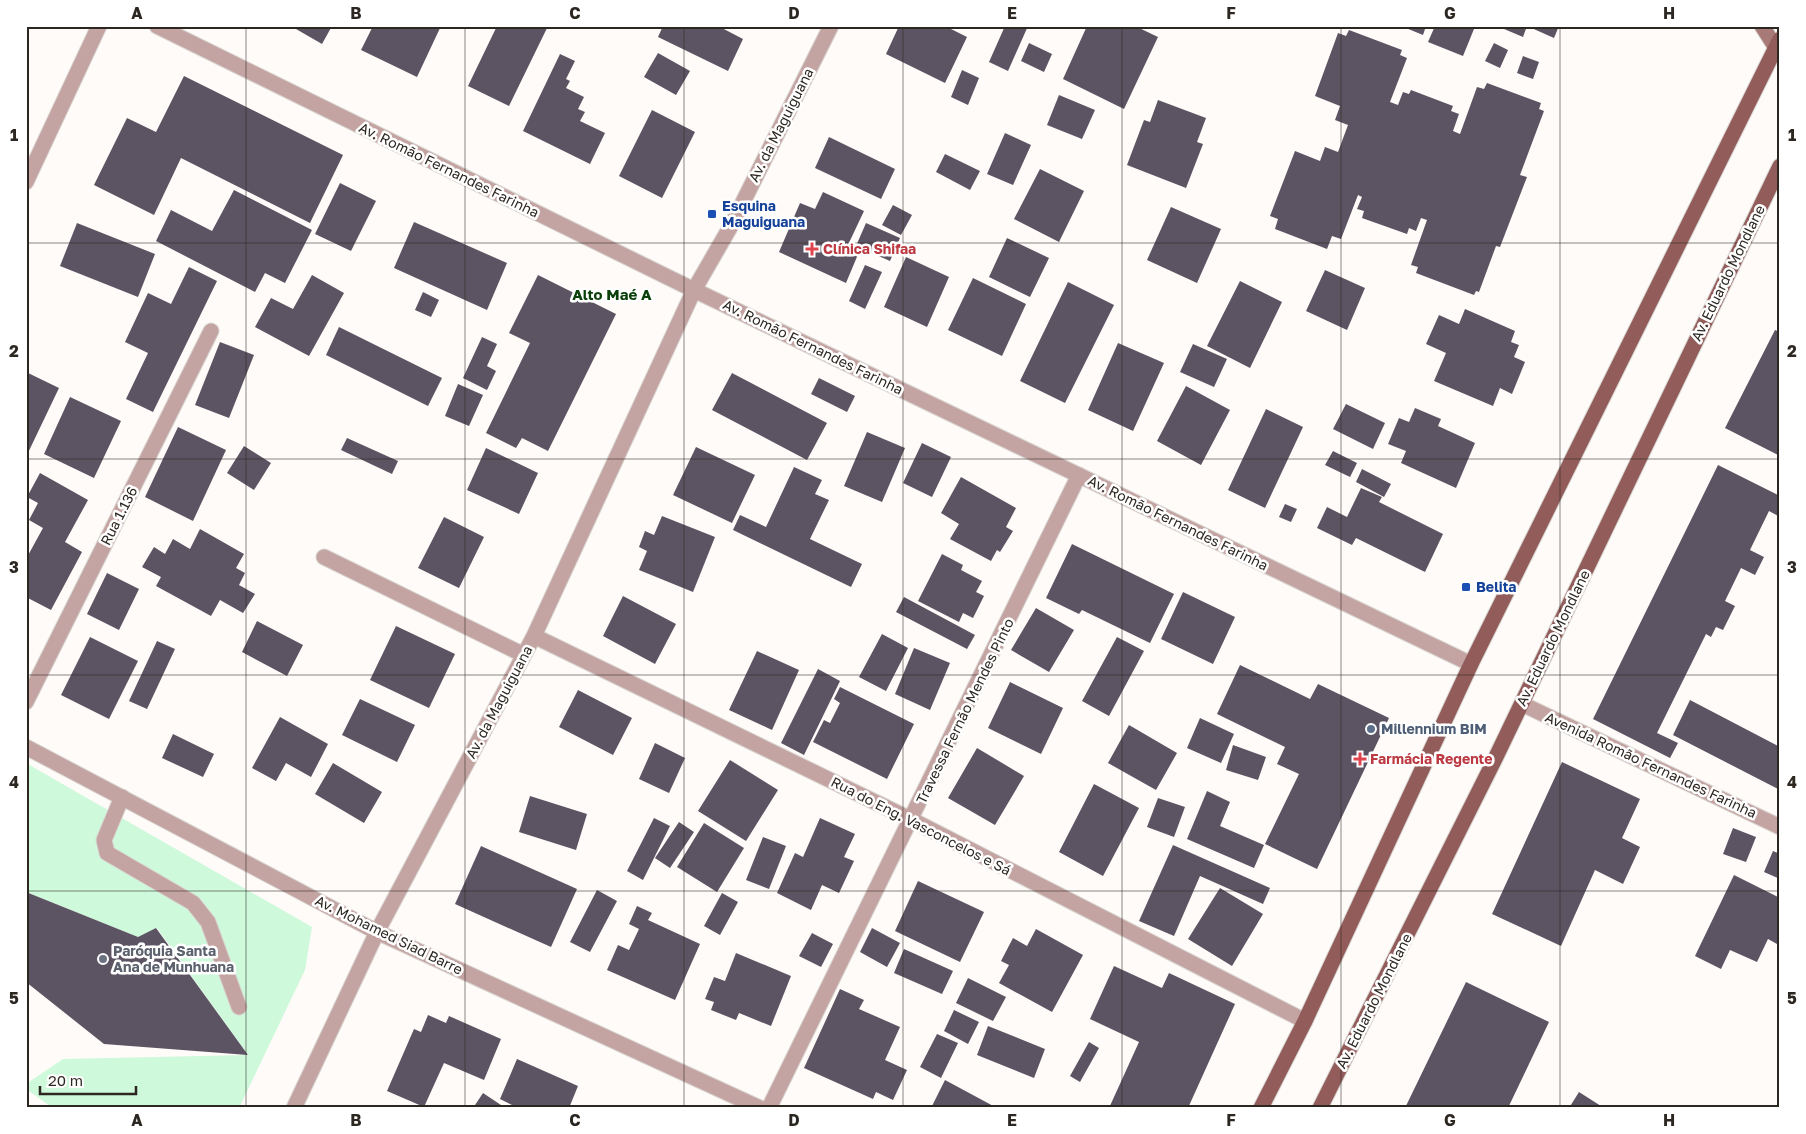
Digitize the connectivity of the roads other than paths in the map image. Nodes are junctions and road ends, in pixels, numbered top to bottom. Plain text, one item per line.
1 (99, 26) edge
2 (157, 26) edge
3 (831, 26) edge
4 (1762, 26) edge
5 (1778, 46) edge
6 (1780, 166) edge
7 (26, 182) edge
8 (694, 290) junction
9 (211, 331) dead end
10 (1079, 476) junction
11 (324, 557) dead end
12 (534, 636) junction
13 (524, 654) junction
14 (1471, 664) junction
15 (26, 702) edge
16 (1522, 704) junction
17 (26, 747) edge
18 (122, 797) junction
19 (912, 820) junction
20 (1780, 827) edge
21 (377, 932) junction
22 (239, 1007) dead end
23 (1305, 1021) junction
24 (294, 1108) edge
25 (760, 1108) edge
26 (770, 1108) edge
27 (1261, 1108) edge
28 (1320, 1108) edge

1 - 7 street
2 - 8 street, Av. Romão Fernandes Farinha
3 - 8 street, Av. da Maguiguana
4 - 5 street
5 - 14 main road
6 - 16 main road, Av. Eduardo Mondlane
8 - 10 street, Av. Romão Fernandes Farinha
8 - 12 street, Av. da Maguiguana
9 - 15 street, Rua 1.136
10 - 14 street, Av. Romão Fernandes Farinha
10 - 19 street, Travessa Fernão Mendes Pinto
11 - 13 street
12 - 13 street, Av. da Maguiguana
12 - 19 street, Rua do Eng. Vasconcelos e Sá
13 - 21 street, Av. da Maguiguana
14 - 23 main road
16 - 20 street, Avenida Romão Fernandes Farinha
16 - 28 main road, Av. Eduardo Mondlane
17 - 18 street, Av. Mohamed Siad Barre
18 - 21 street, Av. Mohamed Siad Barre
18 - 22 street
19 - 23 street, Rua do Eng. Vasconcelos e Sá
19 - 26 street, Travessa Fernão Mendes Pinto
21 - 24 street, Av. da Maguiguana
21 - 25 street, Av. Mohamed Siad Barre
23 - 27 main road

